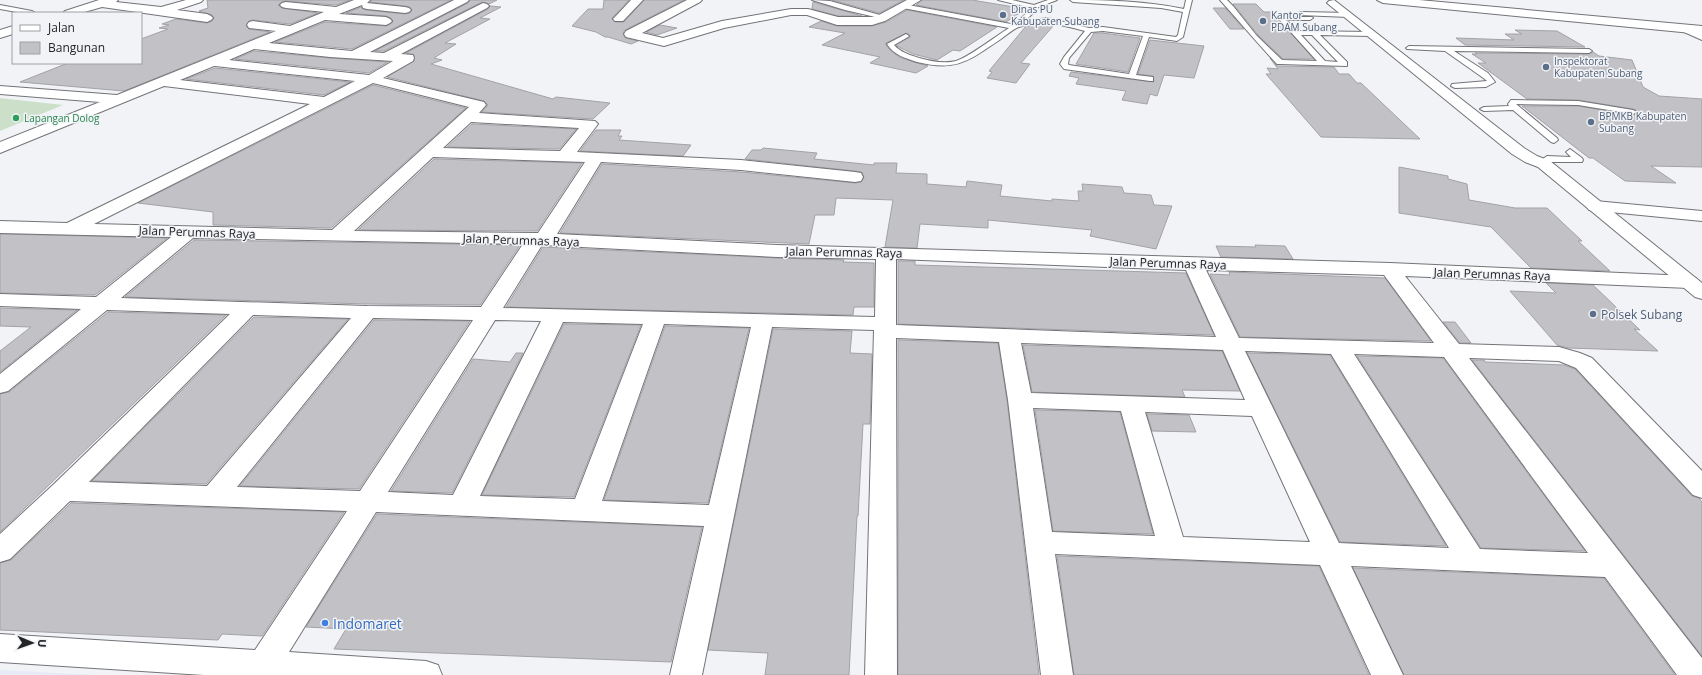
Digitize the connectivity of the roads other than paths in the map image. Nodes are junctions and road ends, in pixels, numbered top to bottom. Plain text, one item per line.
1 (112, 0) edge
2 (196, 0) edge
3 (463, 0) edge
4 (637, 0) edge
5 (696, 0) edge
6 (815, 0) edge
7 (914, 0) edge
8 (1001, 0) edge
9 (1054, 0) edge
10 (1073, 0) edge
11 (1189, 0) edge
12 (1223, 0) edge
13 (1383, 0) edge
14 (1328, 1) edge
15 (358, 2) edge
16 (100, 4) junction
17 (336, 5) edge
18 (286, 6) dead end
19 (483, 6) dead end
20 (904, 6) junction
21 (0, 7) edge
22 (1033, 7) junction
23 (1351, 9) junction
24 (405, 10) dead end
25 (162, 11) junction
26 (1187, 11) junction
27 (27, 12) edge
28 (72, 12) edge
29 (322, 16) junction
30 (884, 17) junction
31 (207, 18) dead end
32 (1281, 18) junction
33 (1310, 18) dead end
34 (619, 19) dead end
35 (386, 21) dead end
36 (253, 25) dead end
37 (1016, 26) junction
38 (1288, 26) junction
39 (1302, 26) dead end
40 (1688, 29) junction
41 (12, 30) edge
42 (290, 30) junction
43 (1089, 30) junction
44 (1702, 30) edge
45 (1295, 33) junction
46 (1314, 33) junction
47 (1391, 33) dead end
48 (0, 34) edge
49 (1371, 34) junction
50 (1147, 35) junction
51 (906, 36) dead end
52 (1702, 36) edge
53 (252, 45) junction
54 (1409, 48) junction
55 (1447, 49) junction
56 (1589, 51) dead end
57 (353, 54) junction
58 (387, 56) junction
59 (212, 61) junction
60 (1323, 64) junction
61 (1132, 77) junction
62 (371, 79) junction
63 (1150, 79) dead end
64 (163, 81) junction
65 (1455, 86) junction
66 (0, 90) edge
67 (118, 99) junction
68 (326, 101) junction
69 (1515, 108) junction
70 (1484, 109) junction
71 (1633, 112) dead end
72 (467, 117) junction
73 (1554, 140) dead end
74 (0, 148) edge
75 (428, 152) junction
76 (1570, 152) dead end
77 (565, 156) junction
78 (596, 157) junction
79 (1546, 162) junction
80 (855, 177) dead end
81 (1595, 206) junction
82 (1702, 216) edge
83 (0, 227) edge
84 (71, 229) junction
85 (189, 232) junction
86 (337, 236) junction
87 (540, 239) junction
88 (886, 253) junction
89 (1193, 264) junction
90 (1390, 269) junction
91 (1695, 287) edge
92 (0, 300) edge
93 (102, 303) junction
94 (247, 309) junction
95 (367, 312) junction
96 (486, 315) junction
97 (555, 315) junction
98 (656, 318) junction
99 (763, 321) junction
100 (885, 327) junction
101 (1009, 335) junction
102 (1231, 344) junction
103 (1338, 347) junction
104 (1451, 351) junction
105 (0, 386) edge
106 (1020, 400) junction
107 (1131, 404) junction
108 (1261, 408) junction
109 (1702, 488) edge
110 (64, 491) junction
111 (214, 496) junction
112 (369, 501) junction
113 (461, 506) junction
114 (585, 510) junction
115 (721, 516) junction
116 (1038, 542) junction
117 (1172, 547) junction
118 (0, 551) edge
119 (1330, 554) junction
120 (1472, 560) junction
121 (1614, 566) junction
122 (0, 648) edge
123 (245, 668) edge
124 (426, 675) edge
125 (686, 675) edge
126 (881, 675) edge
127 (1057, 675) edge
128 (1387, 675) edge
129 (1696, 675) edge

1 - 16 street
2 - 25 street
3 - 57 street
4 - 34 street
5 - 30 street
6 - 30 lane
7 - 20 street
8 - 22 lane
9 - 22 lane
10 - 26 lane
11 - 26 lane
12 - 60 lane
13 - 40 street
14 - 23 street
15 - 17 street
15 - 24 street
16 - 25 street
16 - 28 street
17 - 18 street
17 - 29 street
19 - 58 street
20 - 30 street
20 - 37 lane
21 - 27 lane
22 - 37 lane
23 - 32 lane
23 - 49 street
25 - 31 street
26 - 50 lane
29 - 35 street
29 - 42 street
32 - 33 lane
32 - 38 lane
36 - 42 street
37 - 43 lane
37 - 51 lane
38 - 39 lane
38 - 45 lane
40 - 44 street
40 - 52 street
41 - 48 street
42 - 53 street
43 - 50 lane
43 - 61 lane
45 - 46 lane
45 - 60 lane
46 - 49 lane
46 - 60 lane
47 - 54 street
49 - 79 street
50 - 61 lane
53 - 57 street
53 - 59 street
54 - 55 lane
54 - 65 street
55 - 56 lane
55 - 65 lane
57 - 58 street
58 - 62 street
59 - 62 street
59 - 64 street
61 - 63 lane
62 - 68 street
62 - 72 street
64 - 67 street
64 - 68 street
65 - 70 street
66 - 67 street
67 - 74 street
68 - 84 street
69 - 70 lane
69 - 71 lane
69 - 73 lane
70 - 79 street
72 - 75 street
72 - 77 street
75 - 77 street
75 - 86 street
76 - 79 lane
77 - 78 street
78 - 80 street
78 - 87 street
79 - 81 street
81 - 82 street
81 - 91 street
83 - 84 street, Jalan Perumnas Raya
84 - 85 street, Jalan Perumnas Raya
85 - 86 street, Jalan Perumnas Raya
85 - 93 street
86 - 87 street, Jalan Perumnas Raya
87 - 88 street, Jalan Perumnas Raya
87 - 96 street
88 - 89 street, Jalan Perumnas Raya
88 - 100 street
89 - 90 street, Jalan Perumnas Raya
89 - 102 street
90 - 91 street, Jalan Perumnas Raya
90 - 104 street
92 - 93 street
93 - 94 street
93 - 105 street
94 - 95 street
94 - 110 street
95 - 96 street
95 - 111 street
96 - 97 street
96 - 112 street
97 - 98 street
97 - 113 street
98 - 99 street
98 - 114 street
99 - 100 street
99 - 115 street
100 - 101 street
100 - 126 street
101 - 102 street
101 - 106 street
102 - 103 street
102 - 108 street
103 - 104 street
103 - 120 street
104 - 109 street
104 - 121 street
106 - 107 street
106 - 116 street
107 - 108 street
107 - 117 street
108 - 119 street
110 - 111 street
110 - 118 street
111 - 112 street
112 - 113 street
112 - 123 street
113 - 114 street
114 - 115 street
115 - 125 street
116 - 117 street
116 - 127 street
117 - 119 street
119 - 120 street
119 - 128 street
120 - 121 street
121 - 129 street
122 - 123 street
123 - 124 street

